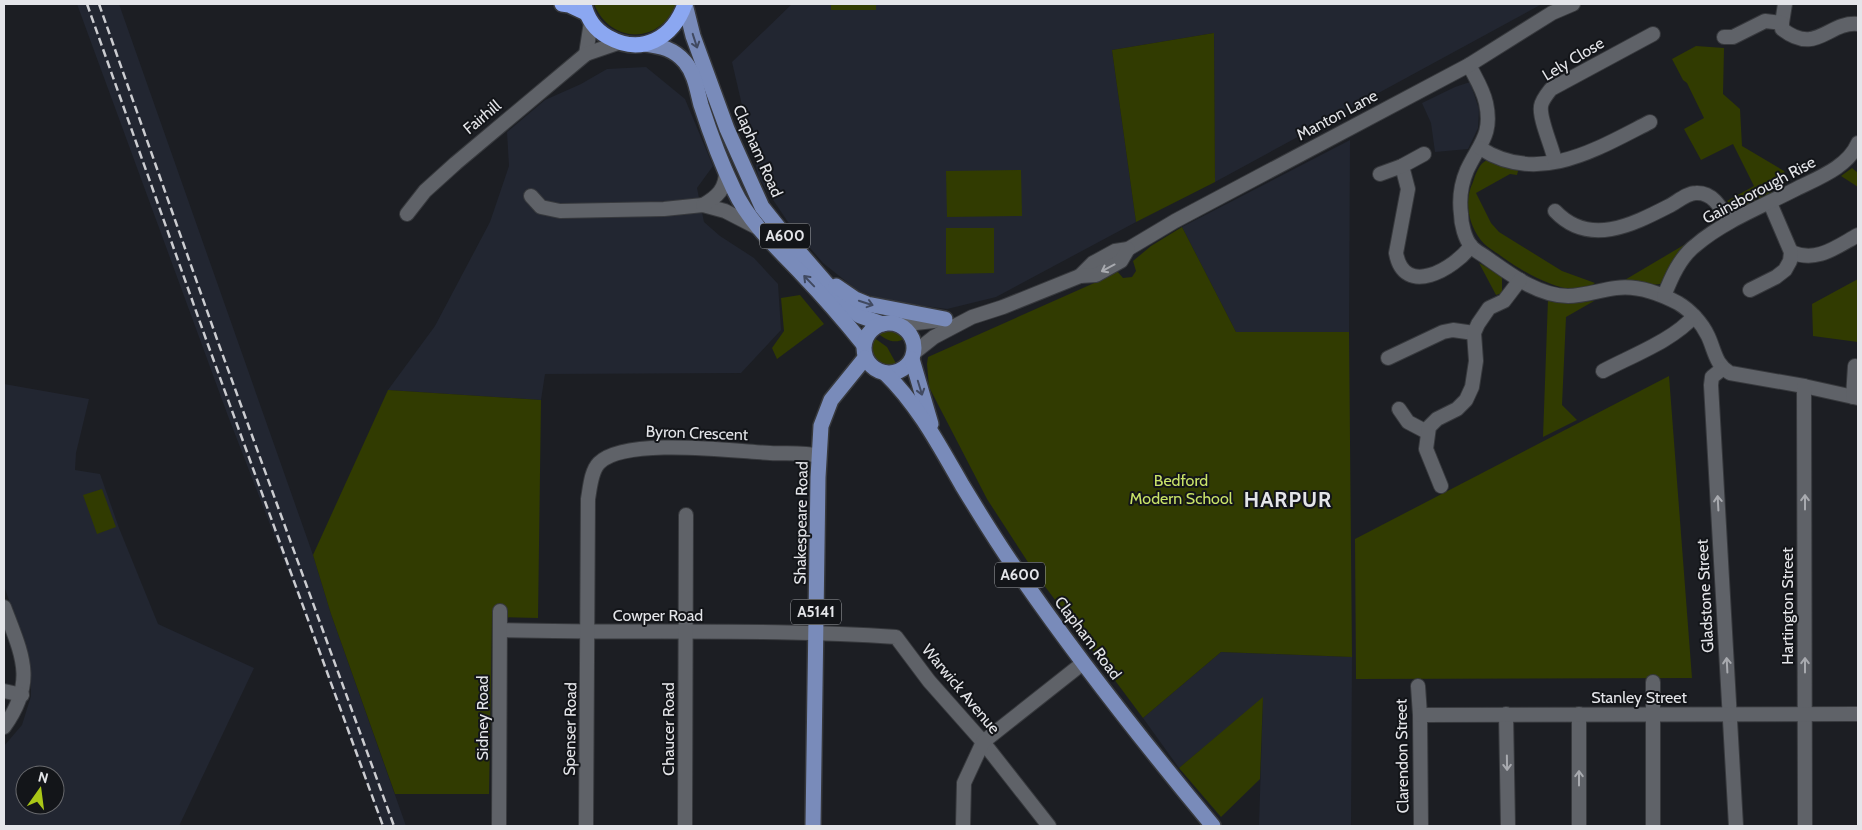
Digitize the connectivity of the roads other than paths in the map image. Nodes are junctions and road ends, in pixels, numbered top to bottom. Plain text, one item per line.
1 (562, 4) edge
2 (685, 4) edge
3 (1574, 4) edge
4 (1785, 4) edge
5 (1551, 8) edge
6 (587, 13) edge
7 (1782, 23) junction
8 (1858, 24) edge
9 (1653, 34) dead end
10 (1724, 37) dead end
11 (618, 43) junction
12 (645, 44) junction
13 (586, 54) junction
14 (1469, 65) junction
15 (1650, 122) dead end
16 (727, 129) junction
17 (1858, 142) edge
18 (1480, 148) junction
19 (1424, 154) dead end
20 (1555, 162) junction
21 (1402, 166) junction
22 (726, 171) junction
23 (1380, 174) dead end
24 (734, 191) junction
25 (531, 196) dead end
26 (1770, 203) junction
27 (703, 206) junction
28 (717, 208) junction
29 (1555, 211) dead end
30 (407, 214) dead end
31 (1729, 222) junction
32 (760, 229) junction
33 (1858, 235) edge
34 (1471, 246) junction
35 (1791, 252) junction
36 (824, 279) junction
37 (1520, 280) junction
38 (1750, 290) dead end
39 (1664, 296) junction
40 (1694, 316) junction
41 (972, 317) junction
42 (945, 319) junction
43 (882, 324) junction
44 (898, 325) junction
45 (1474, 333) junction
46 (864, 351) junction
47 (1394, 352) dead end
48 (913, 355) junction
49 (1855, 366) dead end
50 (1722, 369) junction
51 (1602, 371) dead end
52 (881, 372) junction
53 (849, 379) junction
54 (1804, 386) junction
55 (1856, 398) edge
56 (1398, 409) dead end
57 (1427, 432) junction
58 (934, 435) junction
59 (819, 456) junction
60 (1441, 486) dead end
61 (686, 515) dead end
62 (4, 607) edge
63 (500, 611) dead end
64 (500, 630) junction
65 (685, 632) junction
66 (588, 633) junction
67 (815, 633) junction
68 (1083, 663) junction
69 (1653, 682) dead end
70 (1418, 686) dead end
71 (4, 691) edge
72 (22, 695) junction
73 (1506, 714) junction
74 (1579, 714) junction
75 (1653, 714) junction
76 (1729, 714) junction
77 (1805, 714) junction
78 (1858, 714) edge
79 (1420, 715) junction
80 (4, 727) edge
81 (982, 742) junction
82 (499, 826) edge
83 (586, 826) edge
84 (685, 826) edge
85 (812, 826) edge
86 (962, 826) edge
87 (1049, 826) edge
88 (1213, 826) edge
89 (1421, 826) edge
90 (1508, 826) edge
91 (1579, 826) edge
92 (1653, 826) edge
93 (1736, 826) edge
94 (1805, 826) edge

1 - 6 highway
2 - 12 highway
2 -> 16 main road, Clapham Road / A600
3 - 5 street, Manton Lane
4 - 7 street
5 - 14 street, Manton Lane
6 - 11 highway
6 - 13 street
7 - 8 street
7 - 10 street
9 - 20 street, Lely Close
11 - 12 highway
11 - 13 street, Fairhill
12 - 22 main road, A600
13 - 30 street, Fairhill
14 - 18 street
14 - 41 street, Manton Lane
15 - 20 street
16 - 24 main road
16 - 36 main road, Clapham Road / A600
17 - 26 street, Gainsborough Rise
18 - 20 street
18 - 34 street
19 - 21 street
21 - 23 street
21 - 34 street
22 - 24 main road, A600
22 - 27 street
24 - 28 street
24 - 32 main road, A600
25 - 27 street
26 - 31 street, Gainsborough Rise
26 - 35 street
27 - 28 street
28 - 32 street
29 - 31 street
31 - 39 street, Gainsborough Rise
46 -> 32 main road, A600
33 - 35 street
34 - 37 street
35 - 38 street
36 -> 42 main road
36 - 43 main road, Clapham Road / A600
37 - 39 street
37 - 45 street
39 - 40 street
40 - 50 street
40 - 51 street
41 - 42 street, Manton Lane
41 - 48 street, Manton Lane
42 - 44 street, Manton Lane
43 - 44 main road, A600
43 - 46 main road
44 - 48 main road, A600
45 - 47 street
45 - 57 street
46 - 52 main road, A600
46 - 53 main road, Shakespeare Road / A5141
48 - 52 main road
48 -> 58 main road, Clapham Road / A600
49 - 55 street
50 - 54 street
76 -> 50 street, Gladstone Street
52 - 53 main road
52 - 58 main road, Clapham Road / A600
53 - 59 main road, Shakespeare Road / A5141
54 - 55 street
77 -> 54 street, Hartington Street
56 - 57 street
57 - 60 street
58 - 68 main road, Clapham Road / A600
59 - 66 street, Byron Crescent
59 - 67 main road, Shakespeare Road / A5141
61 - 65 street, Chaucer Road
62 - 72 street
63 - 64 street, Sidney Road
64 - 66 street, Cowper Road
64 - 82 street, Sidney Road
65 - 66 street, Cowper Road
65 - 67 street, Cowper Road
65 - 84 street, Chaucer Road
66 - 83 street, Spenser Road
67 - 81 street, Warwick Avenue
67 - 85 main road, Shakespeare Road / A5141
68 - 81 street
68 - 88 main road, Clapham Road / A600
69 - 75 street
70 - 79 street, Clarendon Street
71 - 72 street
72 - 80 street
73 - 74 street, Stanley Street
73 - 79 street, Stanley Street
73 -> 90 street
74 - 75 street, Stanley Street
91 -> 74 street
75 - 76 street, Stanley Street
75 - 92 street
76 - 77 street, Stanley Street
76 - 93 street, Gladstone Street
77 - 78 street, Stanley Street
77 - 94 street, Hartington Street
79 - 89 street, Clarendon Street
81 - 86 street
81 - 87 street, Warwick Avenue

